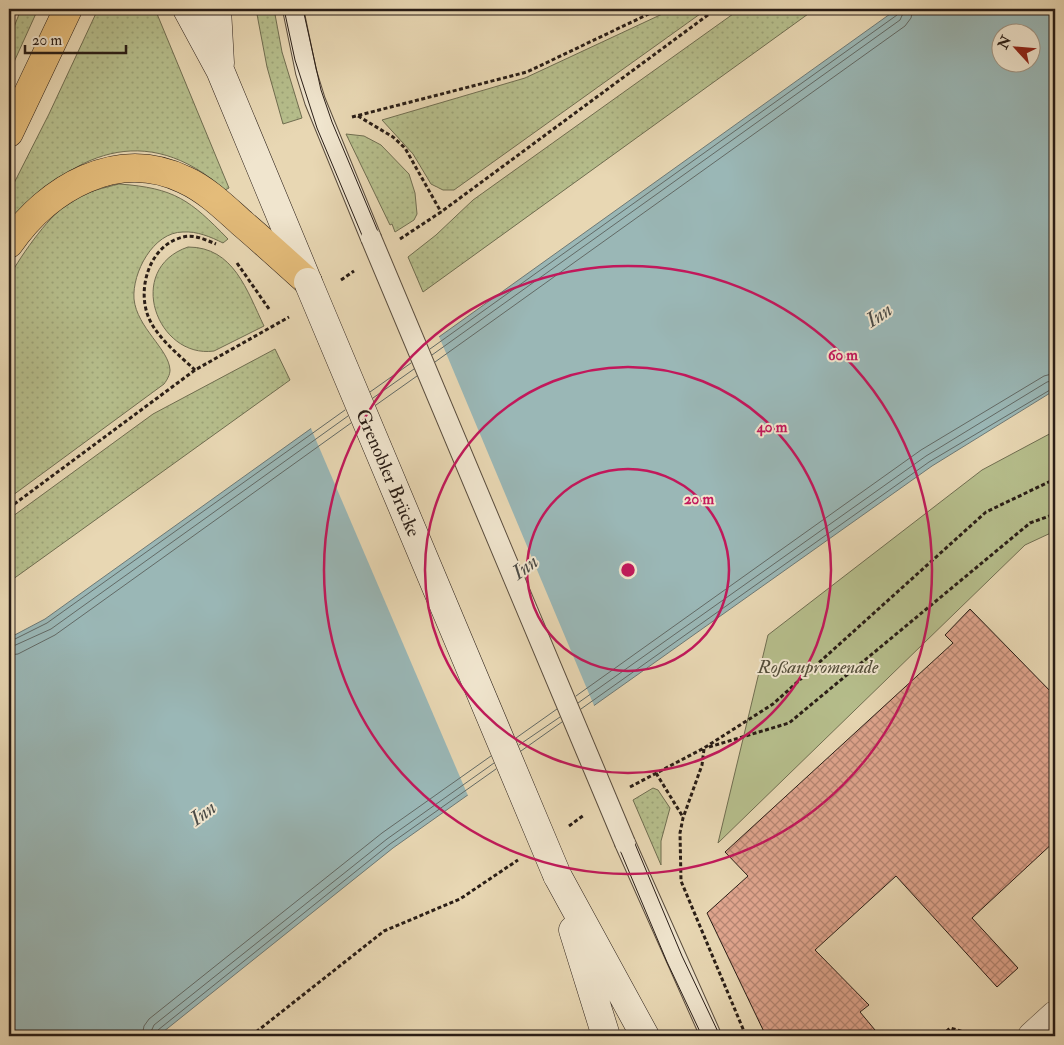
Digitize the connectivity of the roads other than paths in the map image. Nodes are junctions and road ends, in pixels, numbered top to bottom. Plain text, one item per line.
1 (68, 9) edge
2 (187, 9) edge
3 (217, 9) edge
4 (293, 9) edge
5 (220, 70) junction
6 (9, 133) edge
7 (9, 244) edge
8 (308, 282) junction
9 (557, 876) junction
10 (1055, 1015) edge
11 (606, 1036) edge
12 (645, 1036) edge
13 (711, 1036) edge
14 (1032, 1036) edge

1 - 6 main road
2 - 5 main road, Grenobler Brücke
3 - 5 main road, Grenobler Brücke
4 - 13 lane, bridge
5 - 8 main road, Grenobler Brücke
7 - 8 main road
8 - 9 main road, Grenobler Brücke, bridge
9 - 11 main road, Grenobler Brücke
9 - 12 main road, Grenobler Brücke
10 - 14 main road

